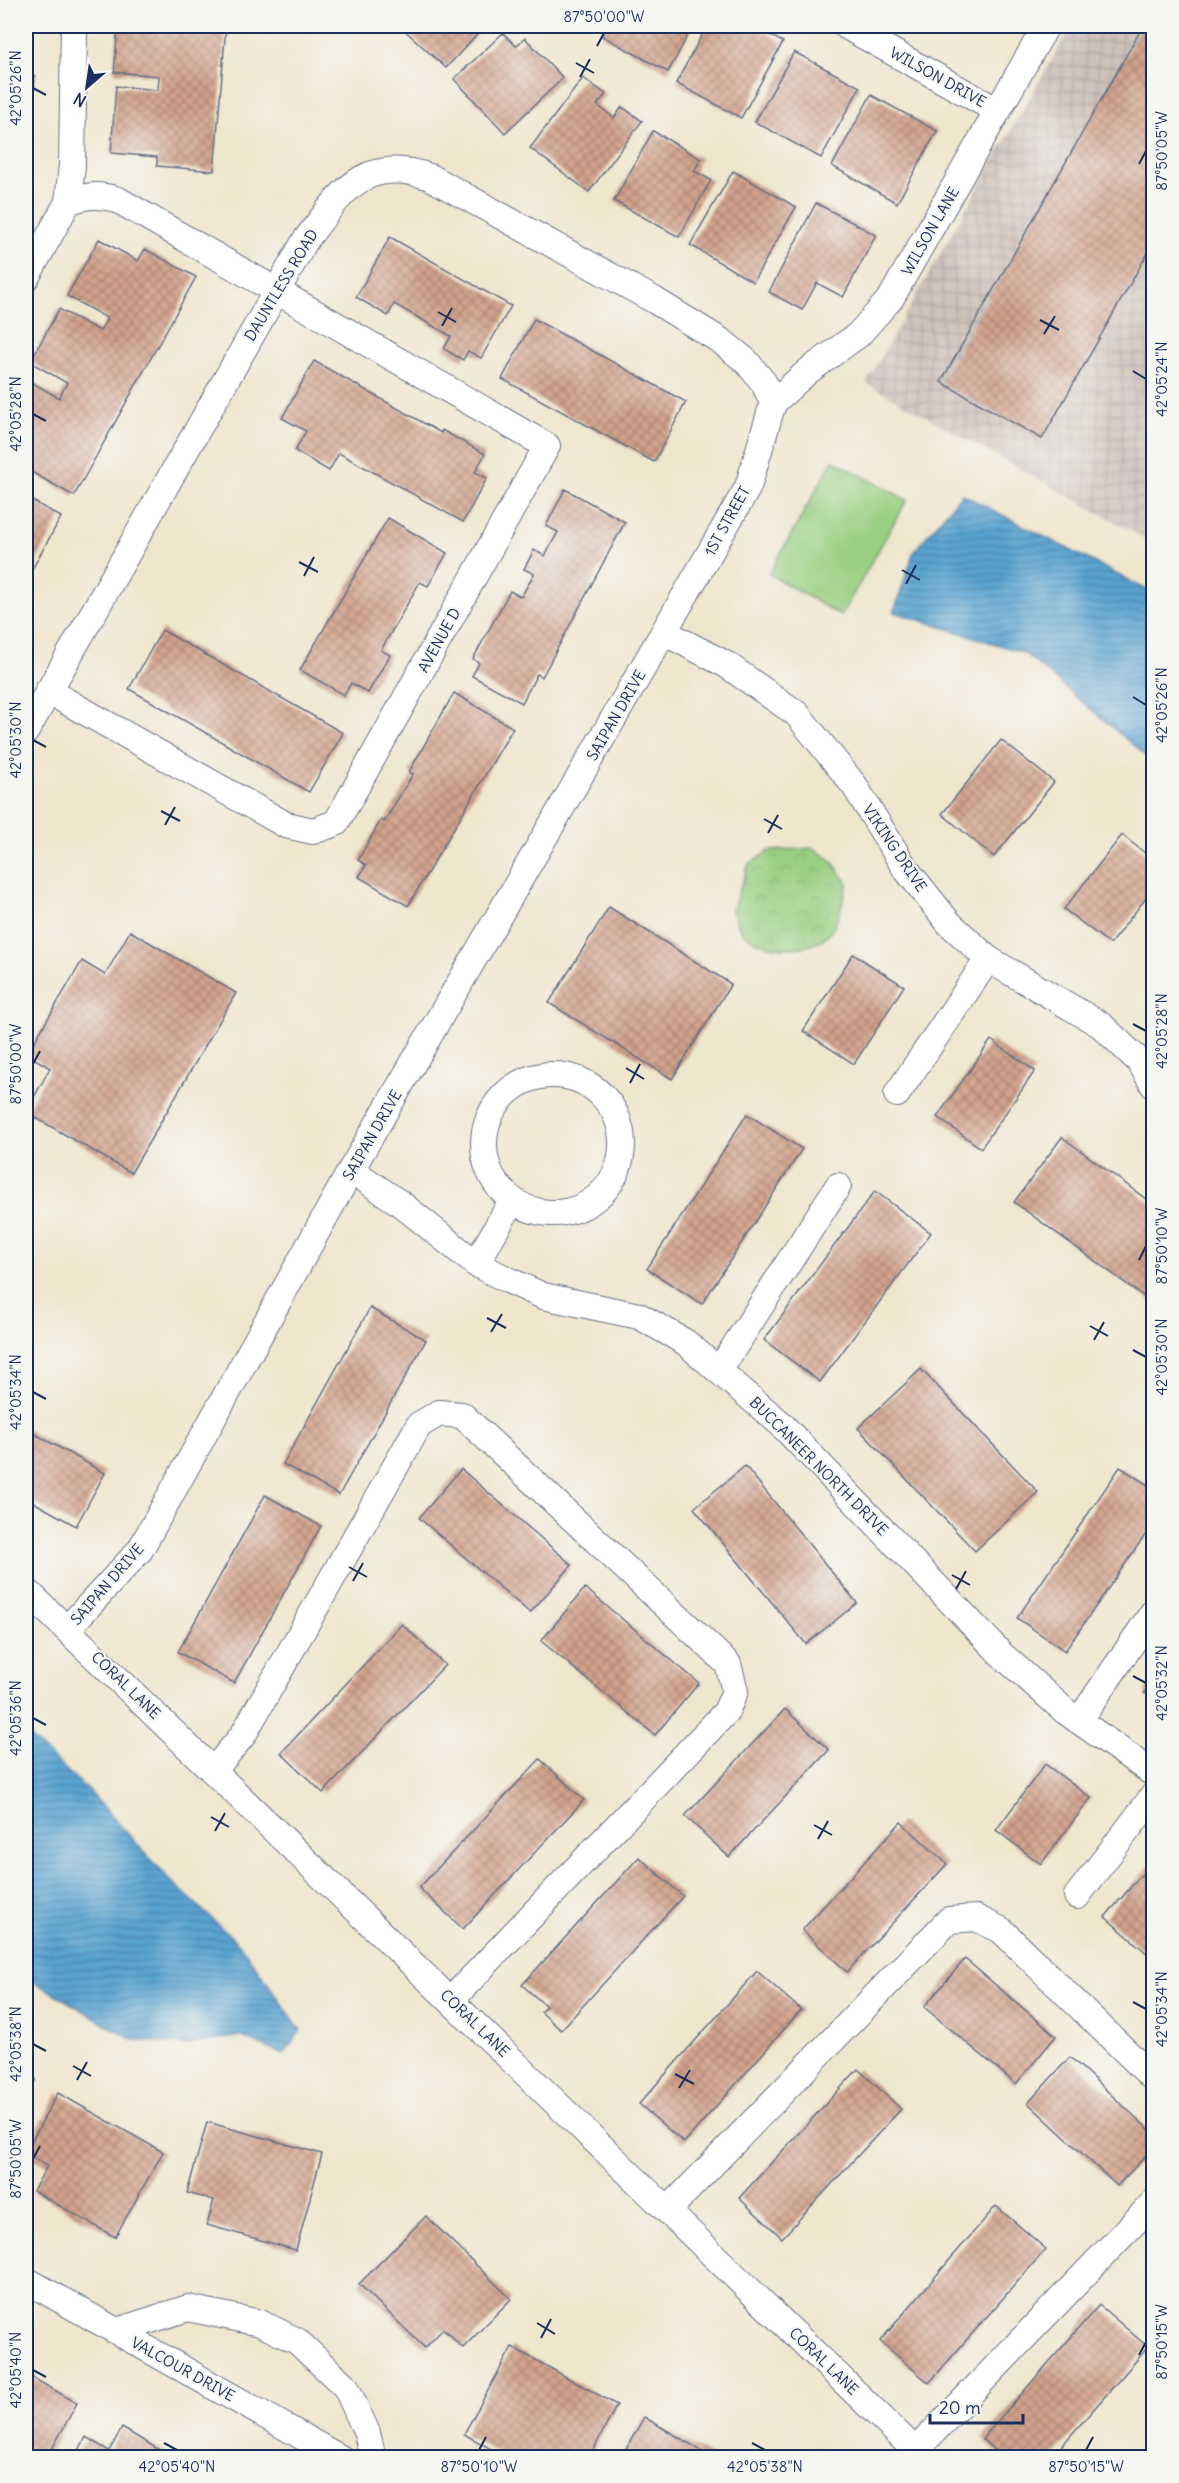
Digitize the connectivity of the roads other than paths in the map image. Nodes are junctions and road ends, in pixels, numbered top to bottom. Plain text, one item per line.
1 (74, 26) edge
2 (846, 26) edge
3 (1046, 26) edge
4 (998, 111) junction
5 (68, 202) junction
6 (26, 278) edge
7 (276, 290) junction
8 (773, 403) junction
9 (664, 632) junction
10 (48, 691) junction
11 (26, 730) edge
12 (988, 959) junction
13 (1154, 1086) edge
14 (897, 1094) dead end
15 (351, 1170) junction
16 (838, 1186) dead end
17 (512, 1201) junction
18 (476, 1264) junction
19 (720, 1369) junction
20 (26, 1590) edge
21 (1154, 1611) edge
22 (67, 1629) junction
23 (1079, 1721) junction
24 (214, 1770) junction
25 (1154, 1774) edge
26 (1154, 1795) edge
27 (1077, 1896) dead end
28 (451, 2000) junction
29 (1154, 2079) edge
30 (1154, 2202) edge
31 (668, 2210) junction
32 (26, 2280) edge
33 (117, 2331) junction
34 (920, 2454) edge
35 (340, 2457) edge
36 (373, 2457) edge

1 - 5 street
2 - 4 street, WILSON DRIVE
3 - 4 street, WILSON LANE
4 - 8 street, WILSON LANE
5 - 6 street
5 - 7 street
7 - 8 street, DAUNTLESS ROAD
7 - 10 street, DAUNTLESS ROAD
7 - 10 street, AVENUE D
8 - 9 street, 1ST STREET
9 - 12 street, VIKING DRIVE
9 - 15 street, SAIPAN DRIVE
10 - 11 street, DAUNTLESS ROAD
12 - 13 street, VIKING DRIVE
12 - 14 street
15 - 18 street, BUCCANEER NORTH DRIVE
15 - 22 street, SAIPAN DRIVE
16 - 19 street
17 - 17 street
17 - 18 street
18 - 19 street, BUCCANEER NORTH DRIVE
19 - 23 street, BUCCANEER NORTH DRIVE
20 - 22 street, CORAL LANE
21 - 23 street
22 - 24 street, CORAL LANE
23 - 25 street, BUCCANEER NORTH DRIVE
24 - 28 street, CORAL LANE
24 - 28 street
26 - 27 street
28 - 31 street, CORAL LANE
29 - 31 street
30 - 34 street
31 - 34 street, CORAL LANE
32 - 33 street, VALCOUR DRIVE
33 - 35 street, VALCOUR DRIVE
33 - 36 street

